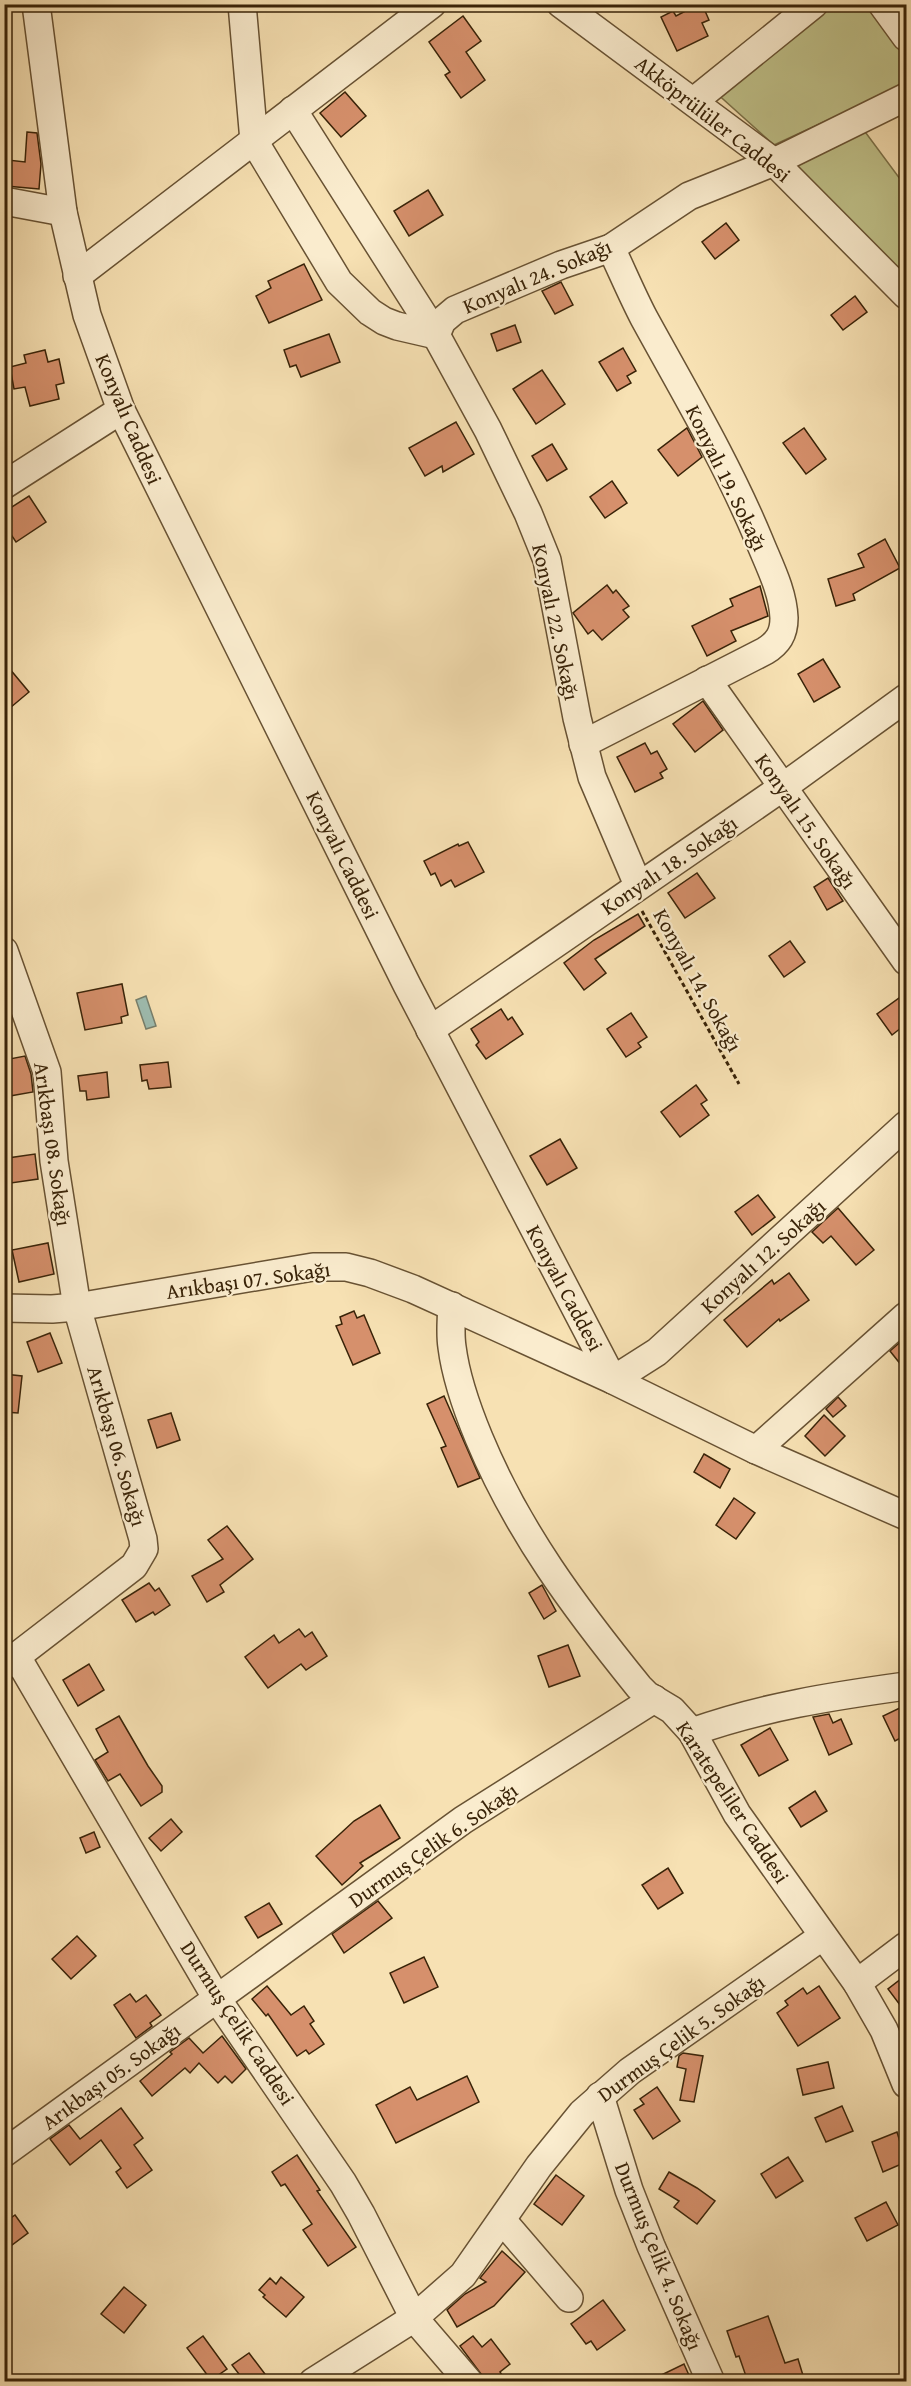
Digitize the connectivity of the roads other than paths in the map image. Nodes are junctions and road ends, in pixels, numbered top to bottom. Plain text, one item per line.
1 (36, 4) edge
2 (242, 4) edge
3 (432, 4) edge
4 (561, 4) edge
5 (814, 4) edge
6 (882, 4) edge
7 (906, 38) edge
8 (906, 97) edge
9 (694, 101) junction
10 (293, 110) junction
11 (254, 141) junction
12 (774, 162) junction
13 (4, 201) edge
14 (63, 212) junction
15 (611, 248) junction
16 (77, 276) junction
17 (906, 295) edge
18 (436, 335) junction
19 (121, 410) junction
20 (4, 485) edge
21 (707, 680) junction
22 (906, 698) edge
23 (583, 744) junction
24 (783, 786) junction
25 (634, 888) junction
26 (4, 951) edge
27 (906, 961) edge
28 (430, 1030) junction
29 (906, 1125) edge
30 (77, 1306) junction
31 (452, 1306) junction
32 (4, 1308) edge
33 (906, 1316) edge
34 (613, 1380) junction
35 (756, 1450) junction
36 (906, 1516) edge
37 (11, 1662) edge
38 (906, 1686) edge
39 (654, 1699) junction
40 (692, 1732) junction
41 (823, 1936) junction
42 (906, 1946) edge
43 (857, 1983) junction
44 (217, 1999) junction
45 (906, 2084) edge
46 (600, 2096) junction
47 (4, 2153) edge
48 (502, 2220) junction
49 (569, 2298) dead end
50 (414, 2318) junction
51 (313, 2382) edge
52 (469, 2382) edge
53 (711, 2382) edge

1 - 14 street, Konyalı Caddesi
2 - 11 street
3 - 10 street
4 - 9 street, Akköprülüler Caddesi
5 - 9 street
6 - 7 street
8 - 12 street, Konyalı 24. Sokağı
9 - 12 street, Akköprülüler Caddesi
10 - 11 street
10 - 18 street, Konyalı 22. Sokağı
11 - 16 street
11 - 18 street
12 - 15 street, Konyalı 24. Sokağı
12 - 17 street, Akköprülüler Caddesi
13 - 14 street
14 - 16 street, Konyalı Caddesi
15 - 18 street, Konyalı 24. Sokağı
15 - 21 street, Konyalı 19. Sokağı
16 - 19 street, Konyalı Caddesi
18 - 23 street, Konyalı 22. Sokağı
19 - 20 street
19 - 28 street, Konyalı Caddesi
21 - 23 street
21 - 24 street, Konyalı 15. Sokağı
22 - 24 street, Konyalı 18. Sokağı
23 - 25 street, Konyalı 22. Sokağı
24 - 25 street, Konyalı 18. Sokağı
24 - 27 street, Konyalı 15. Sokağı
25 - 28 street, Konyalı 18. Sokağı
26 - 30 street, Arıkbaşı 08. Sokağı
28 - 34 street, Konyalı Caddesi
29 - 34 street, Konyalı 12. Sokağı
30 - 31 street, Arıkbaşı 07. Sokağı
30 - 32 street, Arıkbaşı 07. Sokağı
30 - 37 street, Arıkbaşı 06. Sokağı
31 - 34 street, Arıkbaşı 07. Sokağı
31 - 39 street, Karatepeliler Caddesi
33 - 35 street
34 - 35 street
35 - 36 street
37 - 44 street, Durmuş Çelik Caddesi
38 - 40 street
39 - 40 street, Karatepeliler Caddesi
39 - 44 street, Durmuş Çelik 6. Sokağı
40 - 41 street, Karatepeliler Caddesi
41 - 43 street, Karatepeliler Caddesi
41 - 46 street, Durmuş Çelik 5. Sokağı
42 - 43 street
43 - 45 street, Karatepeliler Caddesi
44 - 47 street, Arıkbaşı 05. Sokağı
44 - 50 street, Durmuş Çelik Caddesi
46 - 48 street, Durmuş Çelik 5. Sokağı
46 - 53 street, Durmuş Çelik 4. Sokağı
48 - 49 street
48 - 50 street, Durmuş Çelik 5. Sokağı
50 - 51 street, Durmuş Çelik 5. Sokağı
50 - 52 street, Durmuş Çelik Caddesi

